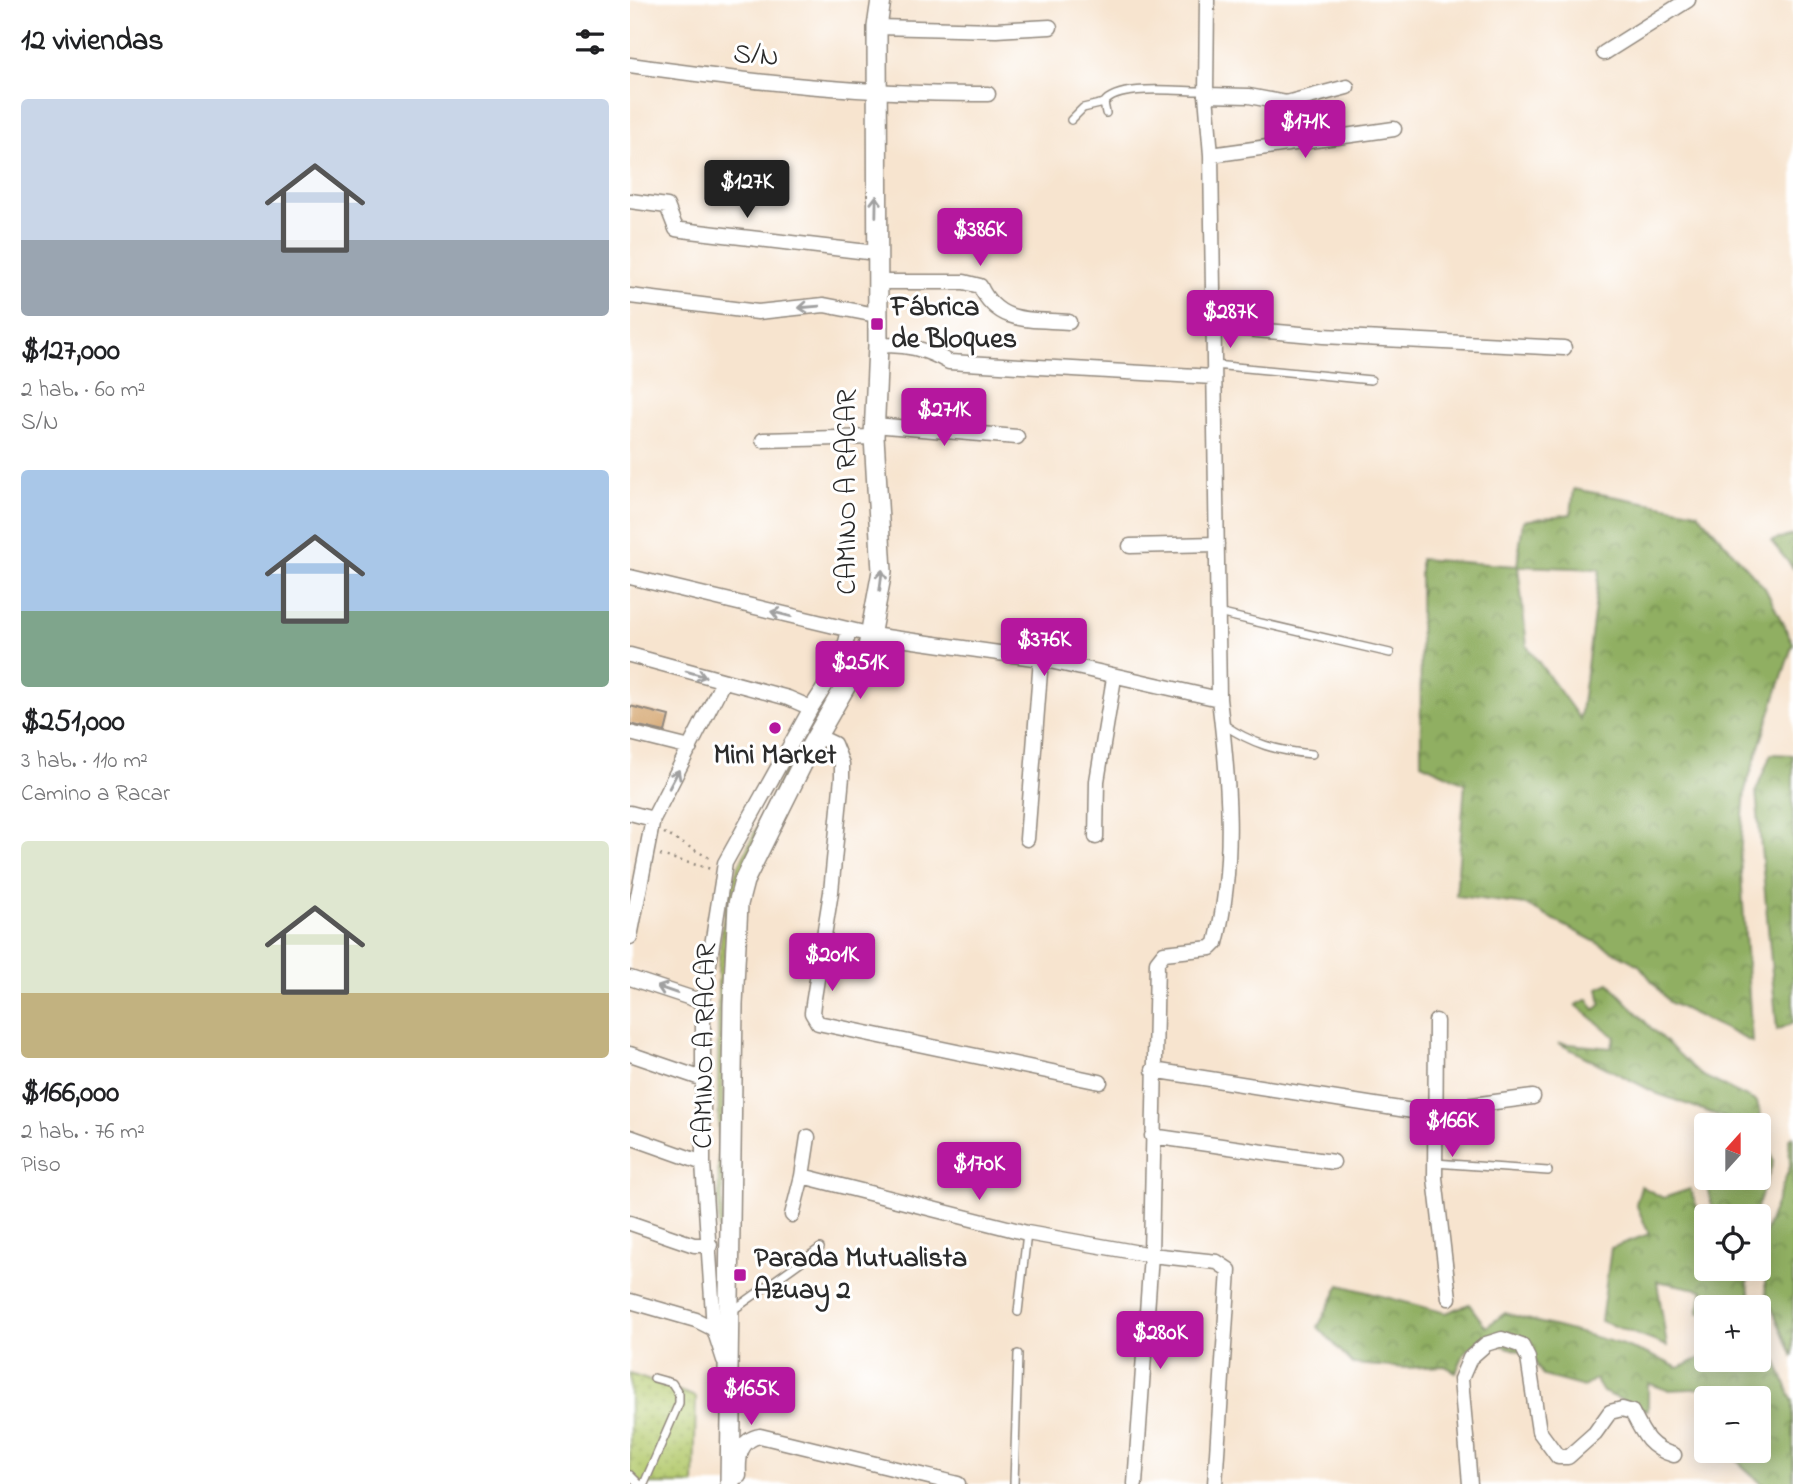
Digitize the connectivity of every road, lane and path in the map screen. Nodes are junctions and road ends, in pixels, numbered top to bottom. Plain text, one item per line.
1 (881, 0) edge
2 (1207, 0) edge
3 (1688, 0) edge
4 (877, 27) junction
5 (1050, 27) dead end
6 (1604, 53) dead end
7 (630, 65) edge
8 (1347, 87) dead end
9 (878, 90) junction
10 (988, 94) dead end
11 (1206, 95) junction
12 (1104, 103) junction
13 (1107, 113) dead end
14 (1072, 120) dead end
15 (1394, 129) dead end
16 (1211, 155) junction
17 (630, 201) edge
18 (876, 253) junction
19 (877, 282) junction
20 (630, 296) edge
21 (876, 315) junction
22 (1069, 322) dead end
23 (1213, 326) junction
24 (877, 346) junction
25 (1564, 348) dead end
26 (1213, 371) junction
27 (1371, 380) dead end
28 (874, 431) junction
29 (1017, 437) dead end
30 (763, 440) dead end
31 (1216, 544) junction
32 (1130, 546) dead end
33 (630, 577) edge
34 (1218, 613) junction
35 (845, 629) junction
36 (869, 641) junction
37 (1390, 653) dead end
38 (630, 655) edge
39 (1041, 659) junction
40 (1114, 678) junction
41 (723, 682) junction
42 (1219, 699) junction
43 (809, 710) junction
44 (1222, 724) junction
45 (630, 733) edge
46 (817, 736) junction
47 (690, 748) junction
48 (1312, 754) dead end
49 (630, 813) edge
50 (653, 823) junction
51 (1096, 837) dead end
52 (1027, 839) dead end
53 (647, 853) junction
54 (715, 861) dead end
55 (714, 870) dead end
56 (630, 937) edge
57 (630, 978) edge
58 (703, 1002) junction
59 (1436, 1021) dead end
60 (630, 1054) edge
61 (1153, 1070) junction
62 (703, 1079) junction
63 (1100, 1082) dead end
64 (1533, 1097) dead end
65 (1434, 1111) junction
66 (1152, 1136) junction
67 (630, 1137) edge
68 (807, 1137) dead end
69 (1333, 1162) dead end
70 (703, 1163) junction
71 (1434, 1163) junction
72 (1548, 1171) dead end
73 (803, 1176) junction
74 (792, 1215) dead end
75 (630, 1223) edge
76 (1027, 1233) junction
77 (710, 1245) junction
78 (821, 1248) dead end
79 (1151, 1255) junction
80 (1449, 1298) dead end
81 (630, 1301) edge
82 (1018, 1312) dead end
83 (729, 1314) junction
84 (714, 1329) junction
85 (1018, 1354) dead end
86 (728, 1372) junction
87 (654, 1378) dead end
88 (1674, 1455) dead end
89 (630, 1475) edge
90 (641, 1484) edge
91 (730, 1484) edge
92 (739, 1484) edge
93 (958, 1484) edge
94 (1014, 1484) edge
95 (1135, 1484) edge
96 (1214, 1484) edge
97 (1470, 1484) edge

1 - 4 street, CAMINO A RACAR
2 - 11 street
3 - 6 street
4 - 5 street
4 - 9 street, CAMINO A RACAR
7 - 9 street, S/N
8 - 11 street
9 - 10 street, S/N
18 -> 9 street, CAMINO A RACAR
11 - 12 lane
11 - 16 street
12 - 13 lane
12 - 14 lane
15 - 16 street
16 - 23 street
17 - 18 street
18 - 19 street, CAMINO A RACAR
19 - 21 street, CAMINO A RACAR
19 - 22 street
21 -> 20 street
21 - 24 street, CAMINO A RACAR
23 - 25 street
23 - 26 street
24 - 26 street
24 - 28 street, CAMINO A RACAR
26 - 27 lane
26 - 31 street
28 - 29 street
28 - 30 street
36 -> 28 street, CAMINO A RACAR
31 - 32 street
31 - 34 street
35 -> 33 street
34 - 37 lane
34 - 42 street
35 - 36 street
35 - 43 street
36 - 39 street
36 - 46 street, CAMINO A RACAR
38 -> 41 street
39 - 40 street
39 - 52 street
40 - 42 street
40 - 51 street
41 - 43 street
41 - 47 street
42 - 44 street
43 - 58 street
44 - 48 lane
44 - 61 street
45 - 47 street
46 - 63 street
46 - 83 street, CAMINO A RACAR
50 -> 47 street
49 - 50 street
50 - 53 street
50 - 54 path
53 - 55 path
53 - 56 street
58 -> 57 street
58 - 62 street
59 - 65 street
60 - 62 street
61 - 65 street
61 - 66 street
62 - 70 street
64 - 65 street
65 - 71 street
66 - 69 street
66 - 79 street
67 - 70 street
68 - 73 street
70 - 77 street
71 - 72 lane
71 - 80 street
73 - 74 street
73 - 76 street
75 - 77 street
76 - 79 street
76 - 82 lane
77 - 84 street
78 - 83 lane
79 - 95 street
79 - 96 street
81 - 84 street
83 - 86 street, CAMINO A RACAR
84 - 86 street
85 - 94 lane
86 - 91 street, CAMINO A RACAR
87 - 90 lane
88 - 97 street
89 - 90 lane
92 - 93 street

